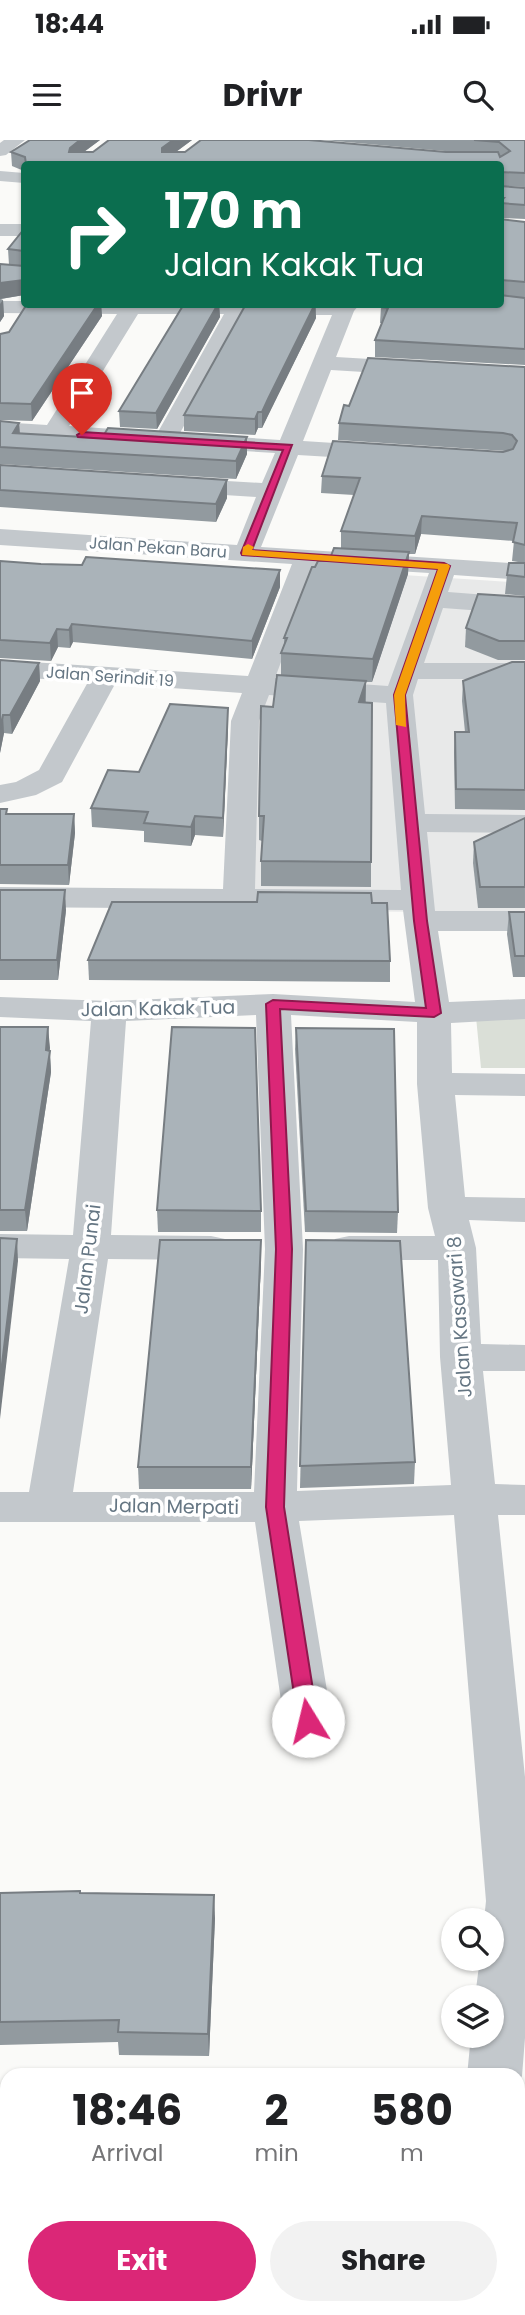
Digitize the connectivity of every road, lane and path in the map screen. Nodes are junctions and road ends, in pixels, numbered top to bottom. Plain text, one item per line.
1 (16, 140) edge
2 (0, 151) edge
3 (0, 176) edge
4 (21, 178) edge
5 (0, 230) edge
6 (21, 230) edge
7 (21, 306) edge
8 (0, 307) edge
9 (24, 308) edge
10 (131, 308) joint
11 (238, 308) joint
12 (347, 308) edge
13 (8, 330) edge
14 (323, 363) junction
15 (525, 375) edge
16 (0, 429) edge
17 (54, 433) junction
18 (164, 440) junction
19 (289, 447) junction
20 (408, 455) edge
21 (149, 483) edge
22 (271, 491) junction
23 (0, 537) edge
24 (246, 553) junction
25 (308, 557) junction
26 (444, 566) junction
27 (525, 572) edge
28 (433, 599) junction
29 (525, 606) edge
30 (0, 668) edge
31 (525, 671) edge
32 (105, 676) junction
33 (404, 683) junction
34 (257, 687) junction
35 (0, 794) edge
36 (411, 823) junction
37 (525, 824) edge
38 (0, 897) edge
39 (239, 898) junction
40 (419, 910) junction
41 (525, 922) edge
42 (273, 1004) junction
43 (0, 1007) edge
44 (525, 1009) edge
45 (109, 1011) junction
46 (434, 1013) junction
47 (435, 1084) junction
48 (525, 1085) edge
49 (447, 1208) junction
50 (525, 1210) edge
51 (0, 1246) edge
52 (91, 1246) junction
53 (457, 1248) junction
54 (284, 1249) junction
55 (461, 1357) junction
56 (525, 1358) edge
57 (474, 1499) junction
58 (525, 1500) edge
59 (49, 1505) junction
60 (0, 1507) edge
61 (275, 1507) junction
62 (308, 1721) dead end
63 (495, 2068) edge

1 - 2 street
3 - 4 street
5 - 6 street
7 - 8 street
9 - 13 street
10 - 11 street
10 - 17 street
11 - 18 street
12 - 14 street
14 - 15 street
14 - 19 street
16 - 17 street
17 - 18 street
18 - 19 street
19 - 20 street
19 - 22 street
21 - 22 street
22 - 24 street
23 - 24 street, Jalan Pekan Baru
24 - 25 street, Jalan Pekan Baru
25 - 26 street, Jalan Pekan Baru
25 - 34 street
26 - 27 street, Jalan Pekan Baru
26 - 28 street, Jalan Kasawari 8
28 - 29 street
28 - 33 street, Jalan Kasawari 8
30 - 32 street, Jalan Serindit 19
31 - 33 street, Jalan Serindit 19
32 - 34 street, Jalan Serindit 19
32 - 35 street
33 - 34 street, Jalan Serindit 19
33 - 36 street, Jalan Kasawari 8
34 - 39 street
36 - 37 street
36 - 40 street, Jalan Kasawari 8
38 - 39 street
39 - 40 street
40 - 41 street
40 - 46 street, Jalan Kasawari 8
42 - 45 street, Jalan Kakak Tua
42 - 46 street, Jalan Kakak Tua
42 - 54 street
43 - 45 street, Jalan Kakak Tua
44 - 46 street, Jalan Kakak Tua
45 - 52 street, Jalan Punai
46 - 47 street, Jalan Kasawari 8
47 - 48 street
47 - 49 street, Jalan Kasawari 8
49 - 50 street
49 - 53 street, Jalan Kasawari 8
51 - 52 street
52 - 54 street
52 - 59 street, Jalan Punai
53 - 54 street
53 - 55 street, Jalan Kasawari 8
54 - 61 street
55 - 56 street
55 - 57 street, Jalan Kasawari 8
57 - 58 street, Jalan Merpati
57 - 61 street, Jalan Merpati
57 - 63 street, Jalan Kasawari 8
59 - 60 street, Jalan Merpati
59 - 61 street, Jalan Merpati
61 - 62 street

